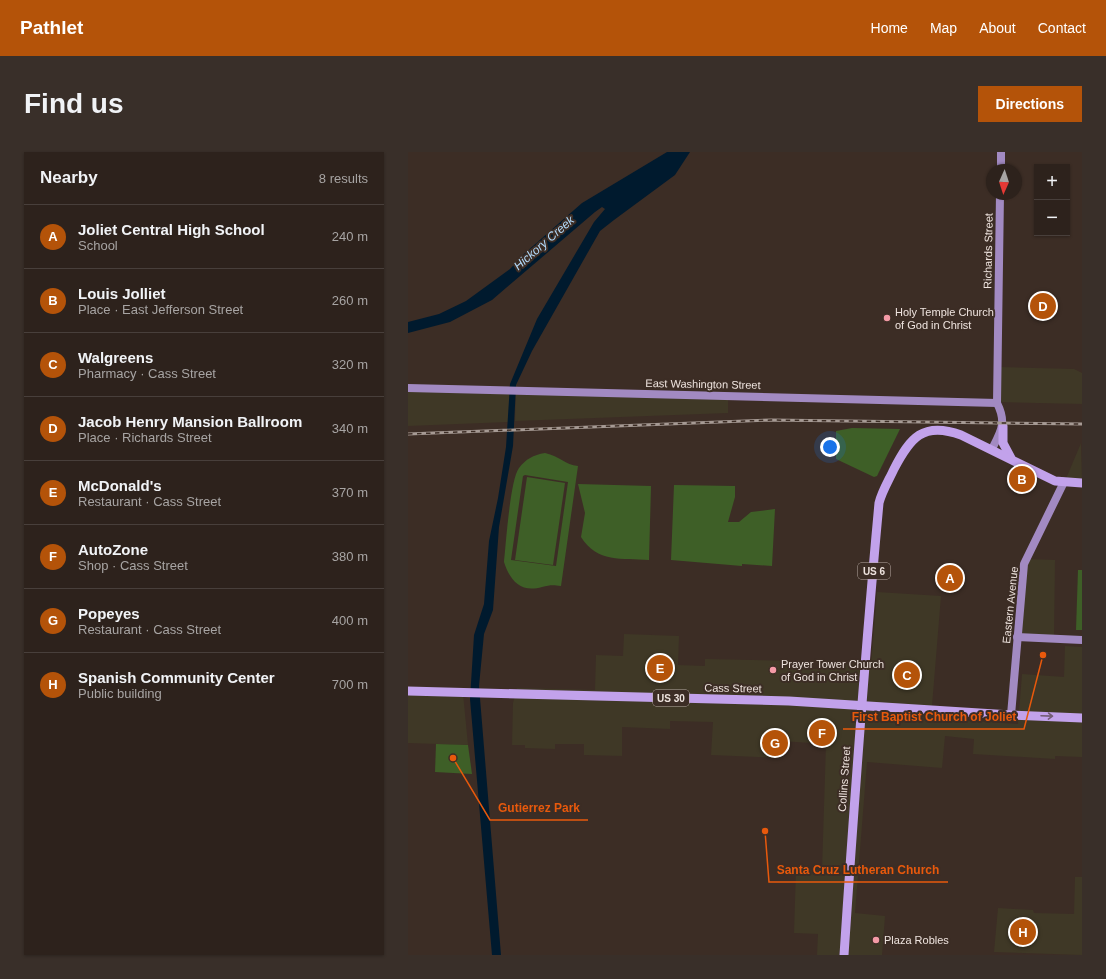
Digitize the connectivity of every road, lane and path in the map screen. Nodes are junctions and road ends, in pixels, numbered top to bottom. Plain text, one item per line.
1 (1001, 152) edge
2 (1001, 164) edge
3 (1000, 200) edge
4 (408, 388) edge
5 (997, 403) junction
6 (1003, 426) junction
7 (992, 449) junction
8 (1012, 459) junction
9 (1064, 482) junction
10 (1082, 483) edge
11 (1017, 637) junction
12 (1082, 640) edge
13 (408, 691) edge
14 (861, 704) junction
15 (1011, 715) junction
16 (1082, 718) edge
17 (844, 955) edge

1 - 2 street
3 - 5 street, Richards Street
4 - 5 street, East Washington Street
5 - 6 street, Richards Street
6 - 7 street
6 - 8 main road
7 - 8 main road, US 6
7 - 14 main road, Collins Street / US 6
8 - 9 main road, US 6
9 - 10 main road, US 6
9 - 11 street, Eastern Avenue
11 - 12 street
11 - 15 street, Eastern Avenue
13 - 14 main road, Cass Street / US 30
14 - 15 main road, Cass Street
14 - 17 main road, Collins Street / US 6
15 -> 16 main road, Cass Street

